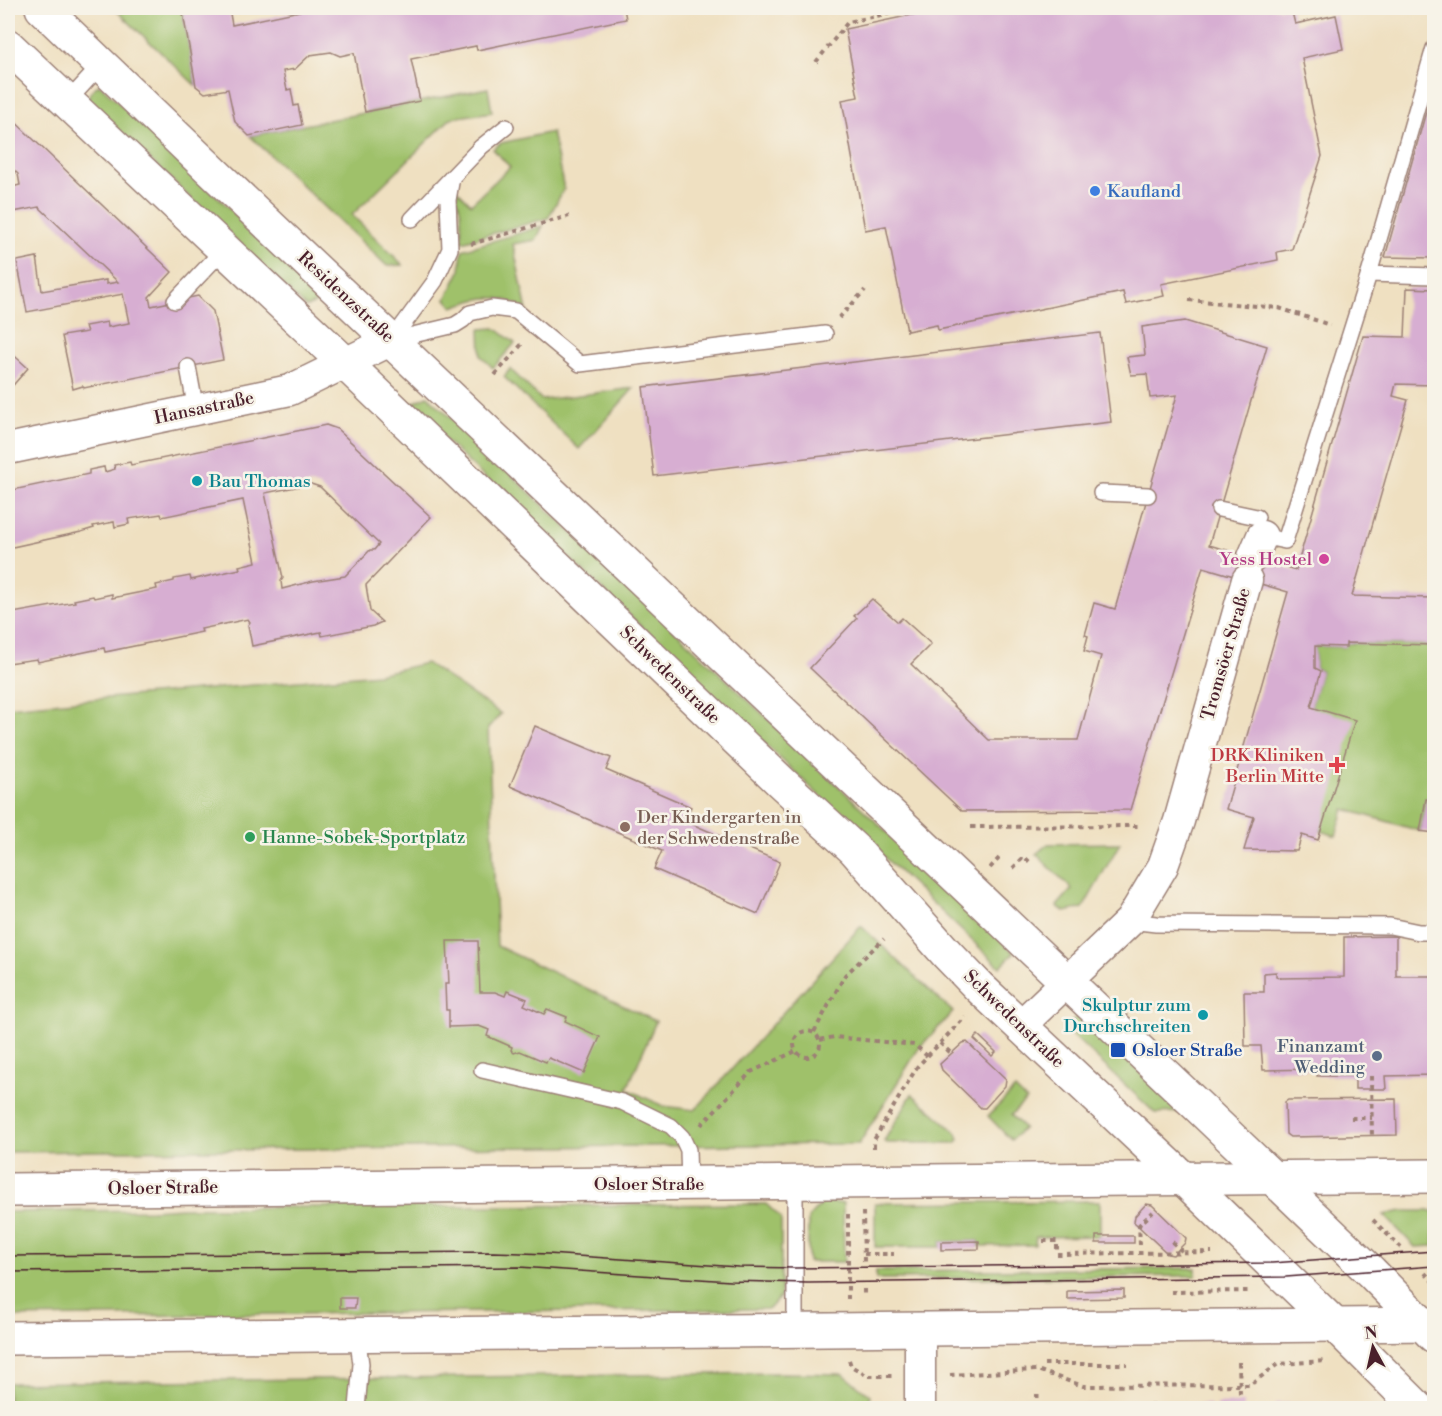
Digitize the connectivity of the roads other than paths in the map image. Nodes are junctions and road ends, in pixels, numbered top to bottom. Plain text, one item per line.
1 (42, 8) edge
2 (8, 46) edge
3 (1434, 48) edge
4 (102, 64) junction
5 (67, 102) junction
6 (506, 128) dead end
7 (452, 177) junction
8 (412, 219) dead end
9 (224, 249) junction
10 (1369, 274) junction
11 (1434, 276) edge
12 (175, 301) dead end
13 (825, 334) road end
14 (392, 340) junction
15 (345, 363) junction
16 (188, 367) dead end
17 (196, 410) junction
18 (8, 449) edge
19 (1101, 493) dead end
20 (1148, 495) dead end
21 (1220, 509) dead end
22 (1255, 547) junction
23 (1130, 921) junction
24 (1434, 932) edge
25 (1065, 980) junction
26 (1020, 1026) junction
27 (482, 1070) dead end
28 (1434, 1176) edge
29 (1274, 1179) junction
30 (1186, 1180) junction
31 (795, 1183) junction
32 (689, 1184) junction
33 (8, 1190) edge
34 (1336, 1326) junction
35 (920, 1328) junction
36 (1431, 1328) edge
37 (795, 1329) junction
38 (357, 1334) junction
39 (8, 1338) edge
40 (357, 1408) edge
41 (920, 1408) edge
42 (1418, 1408) edge

1 - 4 main road, Residenzstraße
2 - 5 main road
3 - 10 lane
4 - 5 lane
4 - 14 main road, Residenzstraße
5 - 9 main road
6 - 7 lane
7 - 8 lane
7 - 14 lane
9 - 12 lane
9 - 15 main road
10 - 11 lane
10 - 22 lane
13 - 14 lane
14 - 15 street, Hansastraße
14 - 25 main road, Residenzstraße
15 - 17 street, Hansastraße
15 - 26 main road, Schwedenstraße
16 - 17 lane
17 - 18 street, Hansastraße
19 - 20 lane
21 - 22 lane
22 - 23 street, Tromsöer Straße
23 - 24 lane
23 - 25 street, Tromsöer Straße
25 - 26 street, Tromsöer Straße
25 - 29 main road
26 - 30 main road, Schwedenstraße
27 - 32 lane
28 - 29 main road, Osloer Straße
29 - 30 main road, Osloer Straße
29 - 36 main road
30 - 31 main road, Osloer Straße
30 - 34 main road, Schwedenstraße
31 - 32 main road, Osloer Straße
31 - 37 lane
32 - 33 main road, Osloer Straße
34 - 35 main road
34 - 36 main road
34 - 42 main road, Schwedenstraße
35 - 37 main road
35 - 41 street
37 - 38 main road
38 - 39 main road
38 - 40 lane

